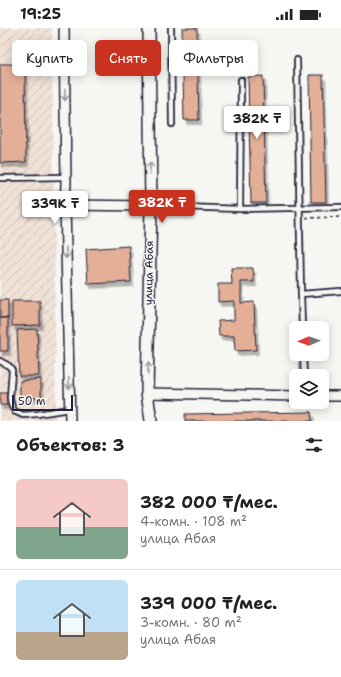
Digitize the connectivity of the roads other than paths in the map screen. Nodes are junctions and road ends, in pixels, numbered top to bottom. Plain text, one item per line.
1 (64, 28) edge
2 (149, 28) edge
3 (171, 28) edge
4 (297, 60) dead end
5 (241, 80) dead end
6 (172, 124) dead end
7 (66, 177) junction
8 (0, 178) edge
9 (65, 204) junction
10 (151, 206) junction
11 (341, 206) edge
12 (300, 208) junction
13 (240, 209) junction
14 (341, 291) edge
15 (301, 294) junction
16 (302, 321) edge
17 (0, 361) edge
18 (147, 393) junction
19 (289, 396) edge
20 (329, 396) edge
21 (341, 396) edge
22 (70, 409) junction
23 (70, 421) edge
24 (151, 421) edge

1 -> 7 street
10 -> 2 street, улица Абая
3 - 6 lane
4 - 12 lane
5 - 13 lane
7 - 8 lane
7 - 9 street
9 - 10 street
9 -> 22 street
10 - 13 lane
18 -> 10 street, улица Абая
11 - 12 lane
12 - 13 lane
12 - 15 lane
14 - 15 lane
15 - 16 lane
17 - 22 lane
18 - 19 street
18 - 24 street, улица Абая
20 - 21 street
22 - 23 street

